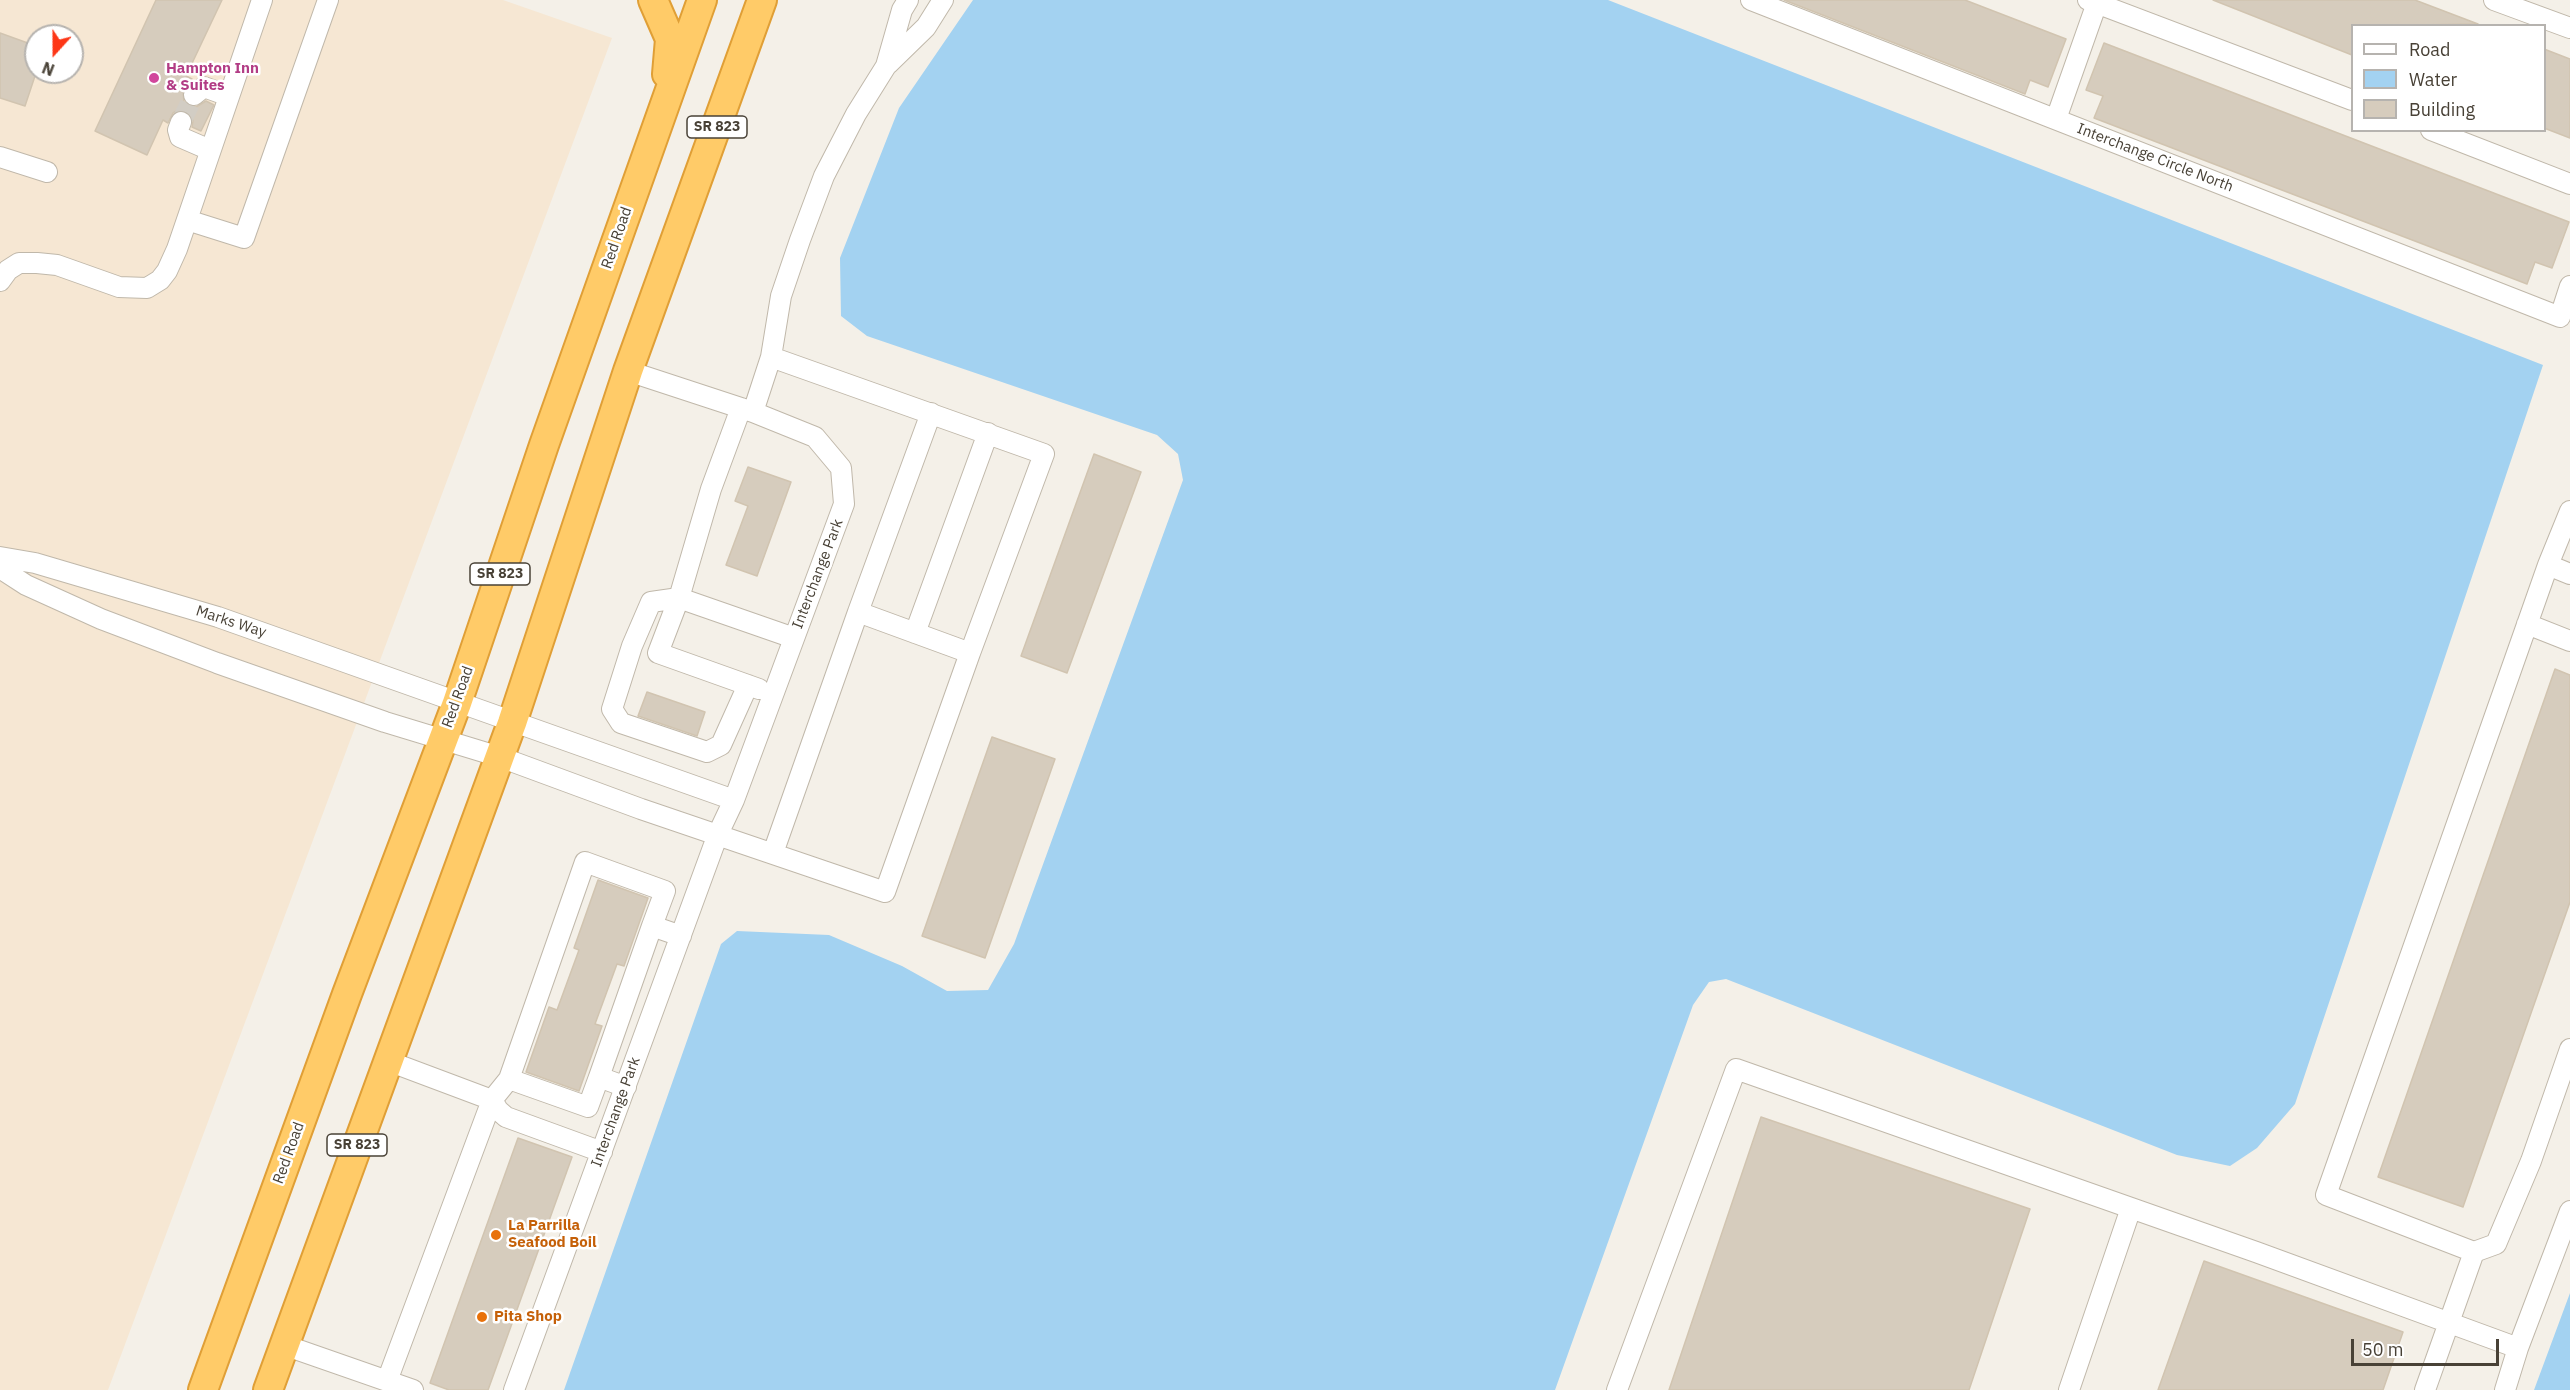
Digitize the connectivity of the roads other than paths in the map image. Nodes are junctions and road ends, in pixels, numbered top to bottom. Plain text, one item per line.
1 (261, 0) edge
2 (328, 0) edge
3 (653, 0) edge
4 (702, 0) edge
5 (762, 0) edge
6 (908, 0) edge
7 (943, 0) edge
8 (1751, 0) edge
9 (2494, 0) edge
10 (2094, 1) edge
11 (2570, 28) edge
12 (886, 66) junction
13 (194, 95) dead end
14 (229, 96) junction
15 (665, 100) junction
16 (2351, 100) edge
17 (2056, 119) junction
18 (181, 122) dead end
19 (2436, 132) edge
20 (210, 150) junction
21 (0, 157) edge
22 (47, 172) dead end
23 (2570, 184) edge
24 (187, 220) junction
25 (3, 270) edge
26 (2570, 286) edge
27 (771, 357) junction
28 (628, 371) junction
29 (747, 410) junction
30 (931, 413) junction
31 (987, 433) junction
32 (2570, 511) edge
33 (0, 557) edge
34 (2548, 566) junction
35 (0, 568) edge
36 (2570, 574) edge
37 (679, 598) junction
38 (858, 612) junction
39 (2528, 624) junction
40 (915, 633) junction
41 (794, 638) junction
42 (2570, 641) edge
43 (970, 653) junction
44 (748, 685) junction
45 (772, 693) junction
46 (457, 703) junction
47 (512, 723) junction
48 (444, 738) junction
49 (500, 757) junction
50 (734, 800) junction
51 (718, 834) junction
52 (773, 853) junction
53 (652, 926) junction
54 (681, 936) junction
55 (2570, 1049) edge
56 (388, 1061) junction
57 (599, 1077) junction
58 (508, 1079) junction
59 (626, 1087) junction
60 (492, 1100) junction
61 (602, 1152) junction
62 (2131, 1208) junction
63 (2570, 1211) edge
64 (2474, 1252) junction
65 (2448, 1322) junction
66 (284, 1345) junction
67 (2518, 1348) junction
68 (387, 1380) junction
69 (203, 1390) edge
70 (268, 1390) edge
71 (413, 1390) edge
72 (514, 1390) edge
73 (1617, 1390) edge
74 (2068, 1390) edge
75 (2425, 1390) edge
76 (2505, 1390) edge

1 - 14 street
2 - 24 street
3 - 15 highway
4 - 15 highway, Red Road / SR 823
5 - 28 highway, SR 823
6 - 12 street
7 - 12 street
8 - 17 street, Interchange Circle North
9 - 11 street
10 - 16 street
10 - 17 street
12 - 27 street
13 - 14 street
14 - 20 street
15 - 46 highway, Red Road / SR 823
17 - 26 street, Interchange Circle North
18 - 20 street
19 - 23 street
20 - 24 street
21 - 22 street
24 - 25 street
27 - 29 street
27 - 30 street
28 - 29 street, Interchange Park
28 - 47 highway, SR 823
29 - 37 street
29 - 41 street, Interchange Park
30 - 31 street
30 - 38 street
31 - 40 street
31 - 43 street
32 - 34 street
33 - 46 street, Marks Way
34 - 36 street
34 - 39 street
35 - 48 street
37 - 41 street
37 - 44 street
37 - 44 street
38 - 40 street
38 - 52 street
39 - 42 street
39 - 64 street
40 - 43 street
41 - 45 street, Interchange Park
43 - 52 street
44 - 45 street
45 - 50 street, Interchange Park
46 - 47 street
46 - 48 highway, Red Road / SR 823
47 - 49 highway, SR 823
47 - 50 street
48 - 49 street
48 - 69 highway, Red Road / SR 823
49 - 51 street
49 - 56 highway, SR 823
50 - 51 street, Interchange Park
51 - 52 street
51 - 54 street, Interchange Park
53 - 54 street
53 - 57 street
53 - 58 street
54 - 59 street, Interchange Park
55 - 64 street
56 - 60 street
56 - 66 highway, SR 823
57 - 58 street
57 - 59 street
58 - 60 street
59 - 61 street, Interchange Park
60 - 61 street
60 - 68 street
61 - 72 street, Interchange Park
62 - 65 street
62 - 73 street
62 - 74 street
63 - 67 street
64 - 65 street
65 - 67 street
65 - 75 street
66 - 68 street
66 - 70 highway, SR 823
67 - 76 street
68 - 71 street

